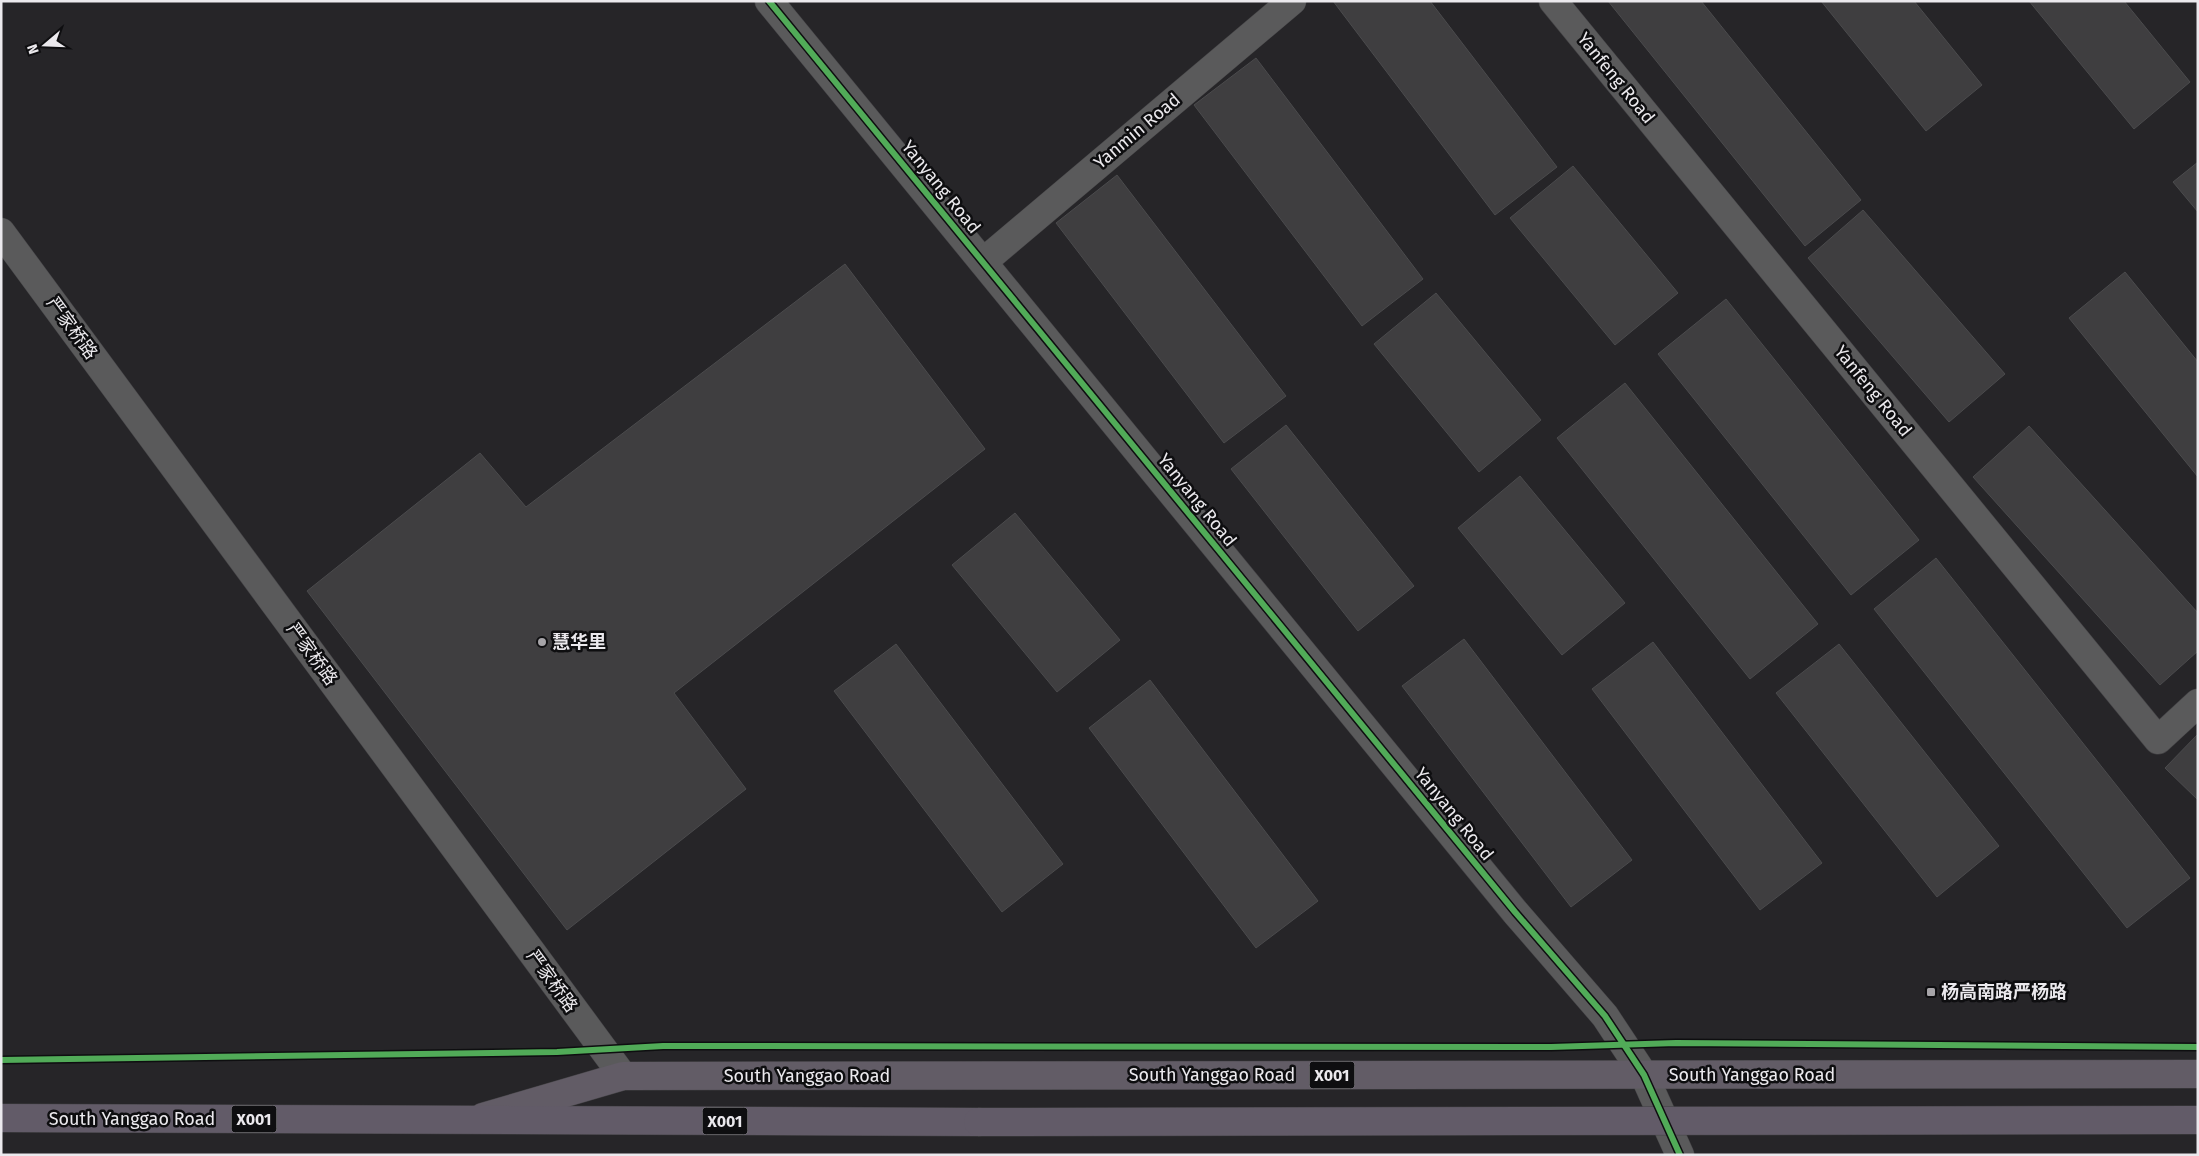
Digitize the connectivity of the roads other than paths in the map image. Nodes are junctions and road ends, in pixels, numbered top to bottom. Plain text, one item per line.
1 (769, 1) edge
2 (1292, 1) edge
3 (1553, 1) edge
4 (1, 232) edge
5 (983, 262) junction
6 (2198, 703) edge
7 (2198, 1074) edge
8 (1644, 1075) junction
9 (623, 1076) junction
10 (1, 1118) edge
11 (472, 1120) junction
12 (2198, 1120) edge
13 (1680, 1155) edge

1 - 5 street, Yanyang Road
2 - 5 street, Yanmin Road
3 - 6 street, Yanfeng Road
4 - 9 street, 严家桥路
5 - 8 street, Yanyang Road
7 - 8 main road, South Yanggao Road / X001
8 - 9 main road, South Yanggao Road / X001
8 - 13 street, Yanyang Road
9 - 11 main road, South Yanggao Road / X001
10 - 11 highway, South Yanggao Road / X001
11 - 12 highway, South Yanggao Road / X001, bridge

